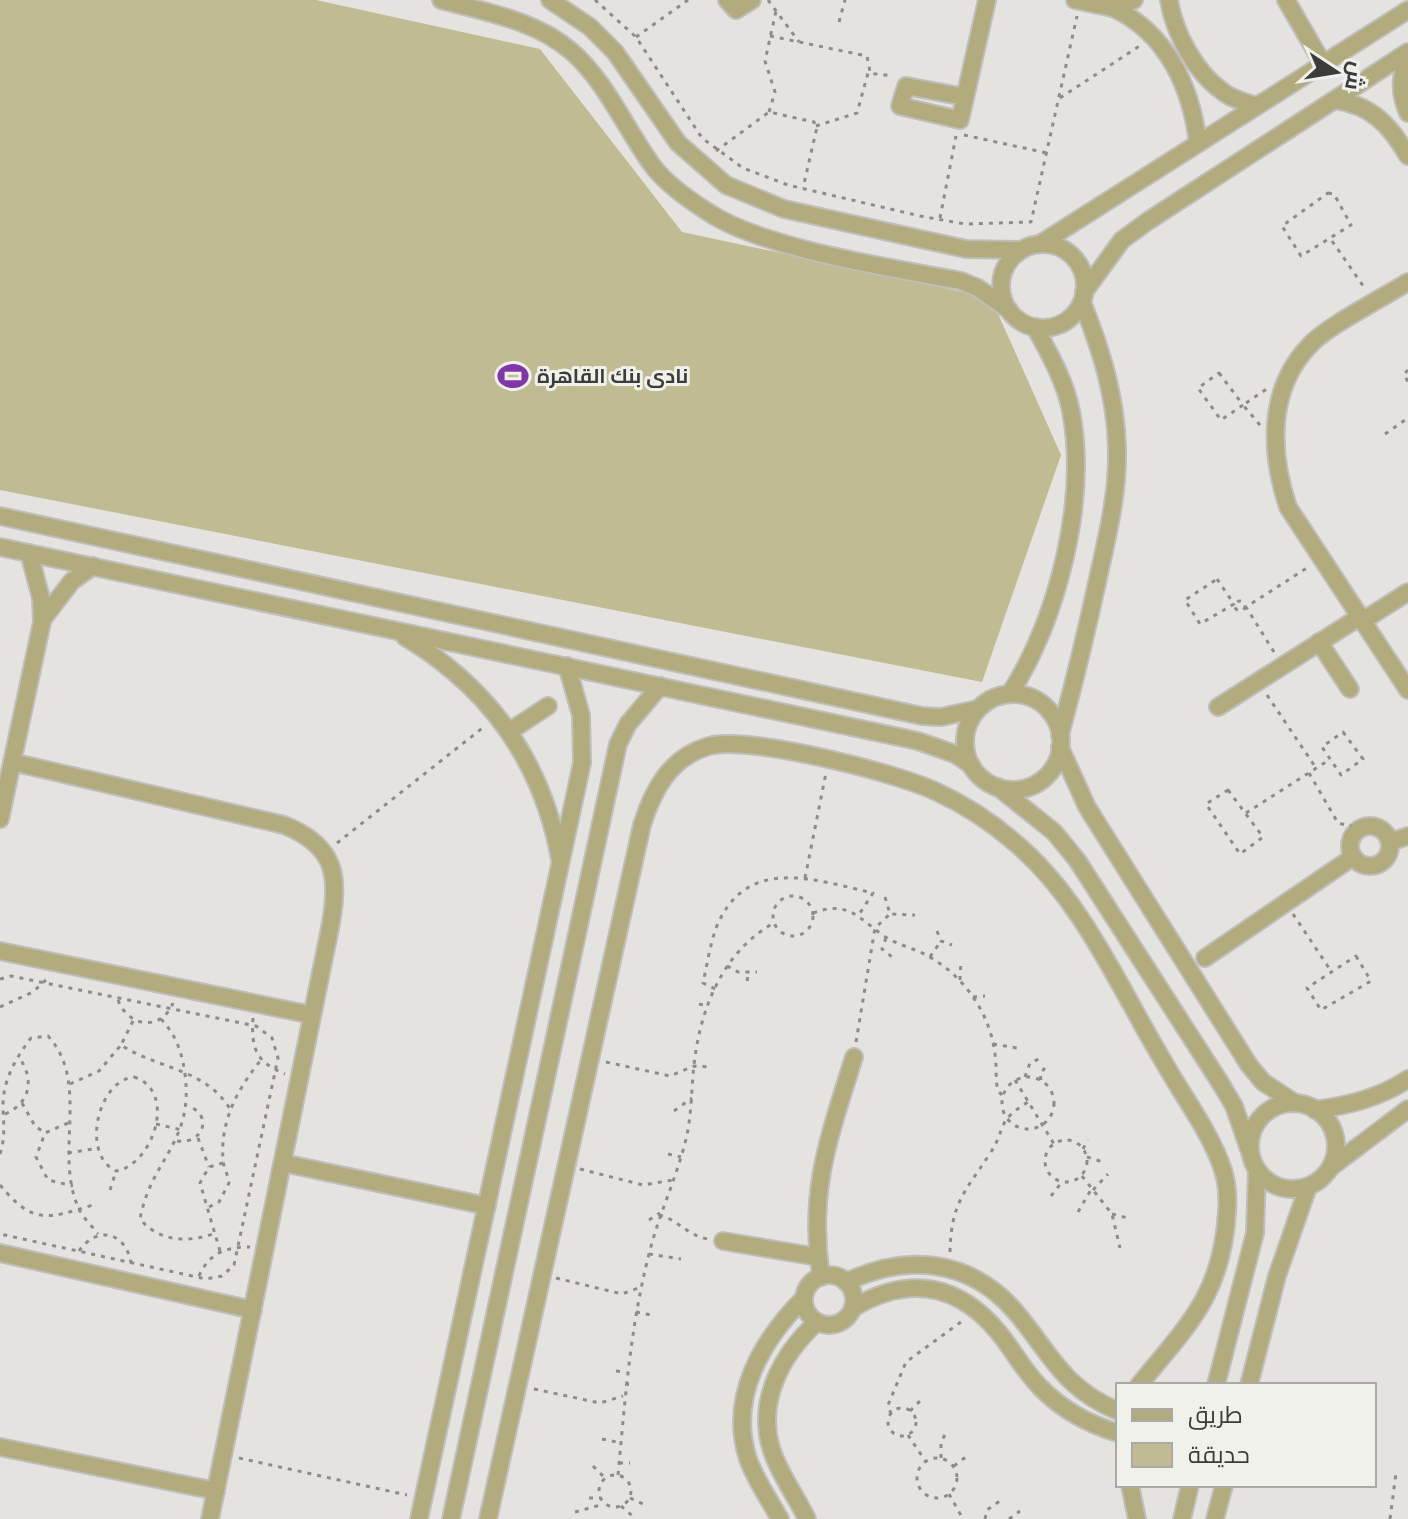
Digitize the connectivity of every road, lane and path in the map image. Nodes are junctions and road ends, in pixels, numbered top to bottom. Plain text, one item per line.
1 (441, 0) edge
2 (550, 0) edge
3 (595, 0) edge
4 (688, 0) edge
5 (727, 0) edge
6 (752, 0) edge
7 (768, 0) edge
8 (845, 0) edge
9 (987, 0) edge
10 (1078, 0) edge
11 (1134, 0) edge
12 (1169, 0) edge
13 (1286, 0) edge
14 (1113, 8) junction
15 (1408, 10) edge
16 (776, 11) junction
17 (839, 22) dead end
18 (770, 36) junction
19 (636, 37) junction
20 (1155, 37) junction
21 (799, 42) junction
22 (1408, 54) edge
23 (1323, 64) junction
24 (870, 72) junction
25 (905, 86) junction
26 (965, 97) junction
27 (1059, 99) junction
28 (1335, 100) junction
29 (1256, 106) junction
30 (769, 112) junction
31 (1408, 113) edge
32 (816, 126) junction
33 (1198, 143) junction
34 (716, 151) junction
35 (1047, 153) junction
36 (1408, 156) edge
37 (802, 188) junction
38 (940, 219) junction
39 (1331, 239) junction
40 (1040, 244) junction
41 (1020, 250) junction
42 (1408, 282) edge
43 (1083, 297) junction
44 (1375, 303) junction
45 (1009, 310) junction
46 (1035, 327) junction
47 (1408, 370) edge
48 (1408, 382) edge
49 (1243, 405) junction
50 (1408, 418) edge
51 (1385, 434) dead end
52 (1274, 439) junction
53 (0, 516) edge
54 (0, 547) edge
55 (29, 553) junction
56 (1322, 558) junction
57 (93, 566) junction
58 (1408, 592) edge
59 (1234, 604) junction
60 (1246, 607) junction
61 (1362, 618) junction
62 (42, 622) junction
63 (393, 630) junction
64 (1319, 642) junction
65 (567, 666) junction
66 (1282, 666) junction
67 (1258, 681) junction
68 (660, 686) junction
69 (1350, 689) dead end
70 (1408, 690) edge
71 (1010, 694) junction
72 (548, 706) dead end
73 (1218, 707) dead end
74 (978, 709) junction
75 (499, 715) junction
76 (510, 731) junction
77 (1060, 741) junction
78 (1329, 760) junction
79 (828, 761) junction
80 (12, 762) junction
81 (971, 765) junction
82 (1316, 768) junction
83 (1309, 773) junction
84 (998, 787) junction
85 (1246, 813) junction
86 (0, 819) edge
87 (1359, 828) junction
88 (1408, 836) edge
89 (1390, 842) junction
90 (325, 852) junction
91 (1353, 857) junction
92 (561, 866) junction
93 (805, 878) junction
94 (885, 897) dead end
95 (1286, 904) junction
96 (813, 913) junction
97 (859, 914) junction
98 (890, 914) junction
99 (915, 915) dead end
100 (774, 923) junction
101 (875, 928) junction
102 (937, 931) dead end
103 (886, 938) junction
104 (941, 941) junction
105 (952, 945) dead end
106 (0, 951) edge
107 (892, 957) dead end
108 (930, 957) junction
109 (1205, 958) dead end
110 (961, 960) dead end
111 (58, 963) junction
112 (727, 966) junction
113 (749, 972) junction
114 (757, 972) dead end
115 (1332, 972) junction
116 (117, 975) junction
117 (0, 979) edge
118 (960, 980) junction
119 (747, 981) dead end
120 (44, 983) junction
121 (178, 988) junction
122 (715, 989) junction
123 (985, 996) dead end
124 (973, 997) junction
125 (117, 998) junction
126 (254, 1003) junction
127 (699, 1004) dead end
128 (708, 1006) junction
129 (0, 1007) edge
130 (171, 1009) junction
131 (988, 1013) dead end
132 (312, 1015) junction
133 (161, 1019) junction
134 (985, 1019) junction
135 (133, 1021) junction
136 (253, 1025) junction
137 (993, 1044) junction
138 (121, 1045) junction
139 (689, 1045) dead end
140 (697, 1047) junction
141 (1017, 1048) dead end
142 (18, 1056) junction
143 (854, 1057) joint
144 (1043, 1057) dead end
145 (590, 1058) junction
146 (261, 1060) junction
147 (1048, 1064) dead end
148 (694, 1066) junction
149 (710, 1067) dead end
150 (275, 1070) junction
151 (185, 1073) junction
152 (1025, 1077) junction
153 (1408, 1079) edge
154 (300, 1080) junction
155 (1015, 1080) junction
156 (1041, 1080) junction
157 (70, 1084) junction
158 (1003, 1096) junction
159 (692, 1098) junction
160 (1028, 1102) junction
161 (22, 1103) junction
162 (1295, 1103) junction
163 (187, 1105) junction
164 (230, 1109) junction
165 (1408, 1109) edge
166 (1315, 1110) junction
167 (674, 1111) dead end
168 (3, 1114) junction
169 (1005, 1116) junction
170 (696, 1120) dead end
171 (689, 1122) junction
172 (68, 1123) junction
173 (156, 1124) junction
174 (1042, 1125) junction
175 (182, 1130) junction
176 (45, 1133) junction
177 (198, 1138) junction
178 (1088, 1140) dead end
179 (177, 1141) junction
180 (1054, 1144) junction
181 (99, 1148) junction
182 (1083, 1149) junction
183 (1250, 1152) junction
184 (68, 1153) junction
185 (0, 1154) edge
186 (668, 1154) dead end
187 (681, 1157) junction
188 (1087, 1157) junction
189 (1103, 1162) dead end
190 (223, 1163) junction
191 (283, 1163) junction
192 (566, 1165) junction
193 (209, 1167) junction
194 (1331, 1167) junction
195 (1257, 1170) junction
196 (116, 1171) junction
197 (1108, 1174) dead end
198 (1082, 1176) junction
199 (673, 1180) junction
200 (1062, 1182) junction
201 (0, 1185) edge
202 (73, 1186) junction
203 (1308, 1187) junction
204 (1092, 1189) junction
205 (110, 1190) dead end
206 (1051, 1196) dead end
207 (93, 1205) dead end
208 (487, 1206) junction
209 (209, 1207) junction
210 (79, 1210) junction
211 (1078, 1212) dead end
212 (660, 1214) junction
213 (1112, 1214) junction
214 (1128, 1218) dead end
215 (649, 1220) dead end
216 (216, 1233) junction
217 (0, 1234) edge
218 (98, 1234) junction
219 (723, 1241) joint
220 (238, 1247) junction
221 (266, 1247) junction
222 (1120, 1248) dead end
223 (78, 1251) junction
224 (220, 1251) junction
225 (0, 1253) edge
226 (649, 1254) junction
227 (818, 1257) junction
228 (681, 1259) dead end
229 (131, 1262) junction
230 (950, 1268) junction
231 (73, 1269) junction
232 (541, 1275) junction
233 (199, 1277) junction
234 (821, 1277) junction
235 (130, 1282) junction
236 (846, 1282) junction
237 (641, 1287) junction
238 (194, 1296) junction
239 (804, 1298) junction
240 (853, 1308) junction
241 (253, 1310) junction
242 (978, 1310) junction
243 (636, 1312) junction
244 (651, 1315) dead end
245 (817, 1322) junction
246 (616, 1371) dead end
247 (626, 1372) junction
248 (1141, 1383) edge
249 (1217, 1383) edge
250 (1250, 1383) edge
251 (625, 1384) junction
252 (516, 1385) junction
253 (634, 1385) dead end
254 (623, 1396) junction
255 (923, 1398) dead end
256 (1116, 1410) edge
257 (910, 1411) junction
258 (891, 1414) junction
259 (1116, 1430) edge
260 (946, 1433) dead end
261 (908, 1435) junction
262 (602, 1439) dead end
263 (621, 1443) junction
264 (0, 1447) edge
265 (223, 1454) junction
266 (967, 1456) dead end
267 (941, 1458) junction
268 (926, 1462) junction
269 (619, 1463) junction
270 (630, 1463) dead end
271 (593, 1466) dead end
272 (954, 1466) junction
273 (1396, 1473) dead end
274 (618, 1475) junction
275 (605, 1478) junction
276 (1130, 1487) edge
277 (1223, 1487) edge
278 (216, 1491) junction
279 (1188, 1492) edge
280 (949, 1494) junction
281 (589, 1498) dead end
282 (600, 1498) junction
283 (630, 1498) junction
284 (1004, 1498) dead end
285 (424, 1499) junction
286 (604, 1504) junction
287 (645, 1505) dead end
288 (621, 1506) junction
289 (1020, 1511) dead end
290 (575, 1512) dead end
291 (210, 1519) edge
292 (419, 1519) edge
293 (451, 1519) edge
294 (488, 1519) edge
295 (636, 1519) edge
296 (780, 1519) edge
297 (807, 1519) edge
298 (963, 1519) edge
299 (985, 1519) edge
300 (1009, 1519) edge
301 (1137, 1519) edge
302 (1182, 1519) edge
303 (1215, 1519) edge
304 (1390, 1519) edge

1 - 45 street
2 - 41 street
3 - 19 path
4 - 19 path
5 - 6 street
7 - 16 path
8 - 17 path
9 - 26 street
10 - 14 street
10 - 27 path
11 - 14 street
12 - 29 street
13 - 23 street
14 - 20 street
15 - 23 street
16 - 18 path
16 - 21 path
18 - 21 path
18 - 30 path
19 - 34 path
20 - 27 path
20 - 33 street
21 - 24 path
22 - 28 street
22 - 31 street
23 - 29 street
24 - 25 path
24 - 32 path
25 - 26 street
25 - 26 street
27 - 35 path
28 - 36 street
28 - 43 street
29 - 33 street
30 - 32 path
30 - 34 path
32 - 37 path
33 - 40 street
34 - 37 path
35 - 38 path
35 - 38 path
37 - 38 path
39 - 39 path
39 - 44 path
40 - 41 street
40 - 43 street
41 - 45 street
42 - 44 street
43 - 46 street
43 - 77 street
44 - 52 street
45 - 46 street
46 - 71 street
47 - 48 path
49 - 49 path
49 - 52 path
50 - 51 path
52 - 56 street
53 - 74 street
54 - 55 street
55 - 57 street
55 - 62 street
56 - 60 path
56 - 61 street
57 - 62 street
57 - 63 street
58 - 61 street
59 - 59 path
59 - 60 path
59 - 60 path
60 - 66 path
61 - 64 street
61 - 70 street
62 - 80 street
63 - 65 street
63 - 75 street
64 - 66 street
64 - 69 street
65 - 68 street
65 - 92 street
66 - 67 street
67 - 73 street
67 - 82 path
68 - 81 street
68 - 293 street
71 - 74 street
71 - 77 street
72 - 76 street
74 - 81 street
75 - 76 street
75 - 90 path
76 - 92 street
77 - 84 street
77 - 162 street
78 - 78 path
78 - 82 path
79 - 93 path
79 - 145 street
79 - 248 street
80 - 86 street
80 - 90 street
81 - 84 street
82 - 83 path
83 - 85 path
83 - 87 path
84 - 183 street
85 - 85 path
87 - 89 street
87 - 91 street
88 - 89 street
89 - 91 street
90 - 132 street
91 - 95 street
92 - 208 street
93 - 97 path
93 - 122 path
94 - 98 path
95 - 109 street
95 - 115 path
96 - 97 path
96 - 100 path
96 - 100 path
97 - 101 path
98 - 99 path
98 - 101 path
100 - 112 path
101 - 103 path
101 - 143 path
102 - 104 path
103 - 107 path
103 - 108 path
104 - 105 path
104 - 108 path
106 - 111 street
108 - 118 path
110 - 118 path
111 - 116 street
111 - 120 path
112 - 113 path
112 - 122 path
113 - 114 path
113 - 119 path
115 - 115 path
116 - 121 street
116 - 125 path
117 - 120 path
118 - 124 path
120 - 125 path
120 - 129 path
121 - 126 street
121 - 130 path
122 - 128 path
123 - 124 path
124 - 134 path
125 - 130 path
125 - 135 path
126 - 132 street
126 - 136 path
127 - 128 path
128 - 140 path
130 - 133 path
130 - 136 path
131 - 134 path
132 - 154 street
133 - 135 path
133 - 151 path
134 - 137 path
135 - 138 path
136 - 146 path
136 - 150 path
137 - 141 path
137 - 158 path
138 - 151 path
138 - 157 path
139 - 140 path
140 - 148 path
142 - 157 path
142 - 161 path
142 - 168 path
143 - 227 street
144 - 152 path
145 - 148 path
145 - 192 street
146 - 150 path
146 - 164 path
147 - 156 path
148 - 149 path
148 - 159 path
150 - 154 path
150 - 220 path
151 - 163 path
151 - 164 path
152 - 155 path
152 - 156 path
153 - 166 street
154 - 191 street
155 - 158 path
155 - 160 path
156 - 174 path
157 - 172 path
158 - 169 path
159 - 167 path
159 - 171 path
160 - 169 path
160 - 174 path
161 - 168 path
161 - 176 path
162 - 166 street
162 - 183 street
163 - 175 path
163 - 177 path
164 - 190 path
165 - 194 street
166 - 194 street
168 - 185 path
169 - 174 path
169 - 230 path
170 - 171 path
171 - 187 path
172 - 176 path
172 - 184 path
173 - 175 path
173 - 181 path
173 - 196 path
174 - 180 path
175 - 179 path
176 - 202 path
177 - 179 path
177 - 193 path
178 - 182 path
179 - 216 path
180 - 182 path
180 - 200 path
181 - 184 path
181 - 196 path
182 - 188 path
183 - 195 street
184 - 202 path
186 - 187 path
187 - 199 path
188 - 189 path
188 - 198 path
190 - 193 path
190 - 209 path
191 - 208 street
191 - 221 street
192 - 199 path
192 - 232 street
193 - 209 path
194 - 203 street
195 - 203 street
195 - 249 street
196 - 205 path
197 - 204 path
198 - 200 path
198 - 204 path
199 - 212 path
200 - 206 path
201 - 210 path
202 - 210 path
203 - 250 street
204 - 211 path
204 - 213 path
207 - 210 path
208 - 285 street
209 - 216 path
210 - 218 path
212 - 215 path
212 - 219 path
212 - 226 path
213 - 214 path
213 - 222 path
216 - 224 path
217 - 223 path
218 - 223 path
218 - 229 path
219 - 227 street
220 - 221 path
220 - 224 path
220 - 233 path
221 - 241 street
223 - 229 path
223 - 231 path
224 - 233 path
225 - 231 street
226 - 228 path
226 - 237 path
227 - 234 street
229 - 233 path
229 - 235 path
230 - 236 street
230 - 256 street
231 - 235 street
232 - 237 path
232 - 252 street
233 - 238 path
234 - 236 street
234 - 239 street
235 - 238 street
236 - 240 street
237 - 243 path
238 - 241 street
239 - 245 street
239 - 296 street
240 - 242 street
240 - 245 street
241 - 265 street
242 - 258 path
242 - 259 street
243 - 244 path
243 - 247 path
245 - 297 street
246 - 247 path
247 - 251 path
251 - 253 path
251 - 254 path
252 - 254 path
252 - 294 street
254 - 263 path
255 - 257 path
257 - 258 path
257 - 261 path
258 - 261 path
260 - 267 path
261 - 268 path
262 - 263 path
263 - 269 path
264 - 278 street
265 - 278 street
265 - 285 path
266 - 272 path
267 - 268 path
267 - 272 path
268 - 280 path
269 - 270 path
269 - 274 path
271 - 275 path
272 - 280 path
273 - 304 path
274 - 275 path
274 - 283 path
275 - 282 path
276 - 301 street
277 - 303 street
278 - 291 street
279 - 302 street
280 - 298 path
281 - 282 path
282 - 286 path
283 - 287 path
283 - 288 path
284 - 299 path
285 - 292 street
286 - 288 path
286 - 290 path
288 - 295 path
289 - 300 path

